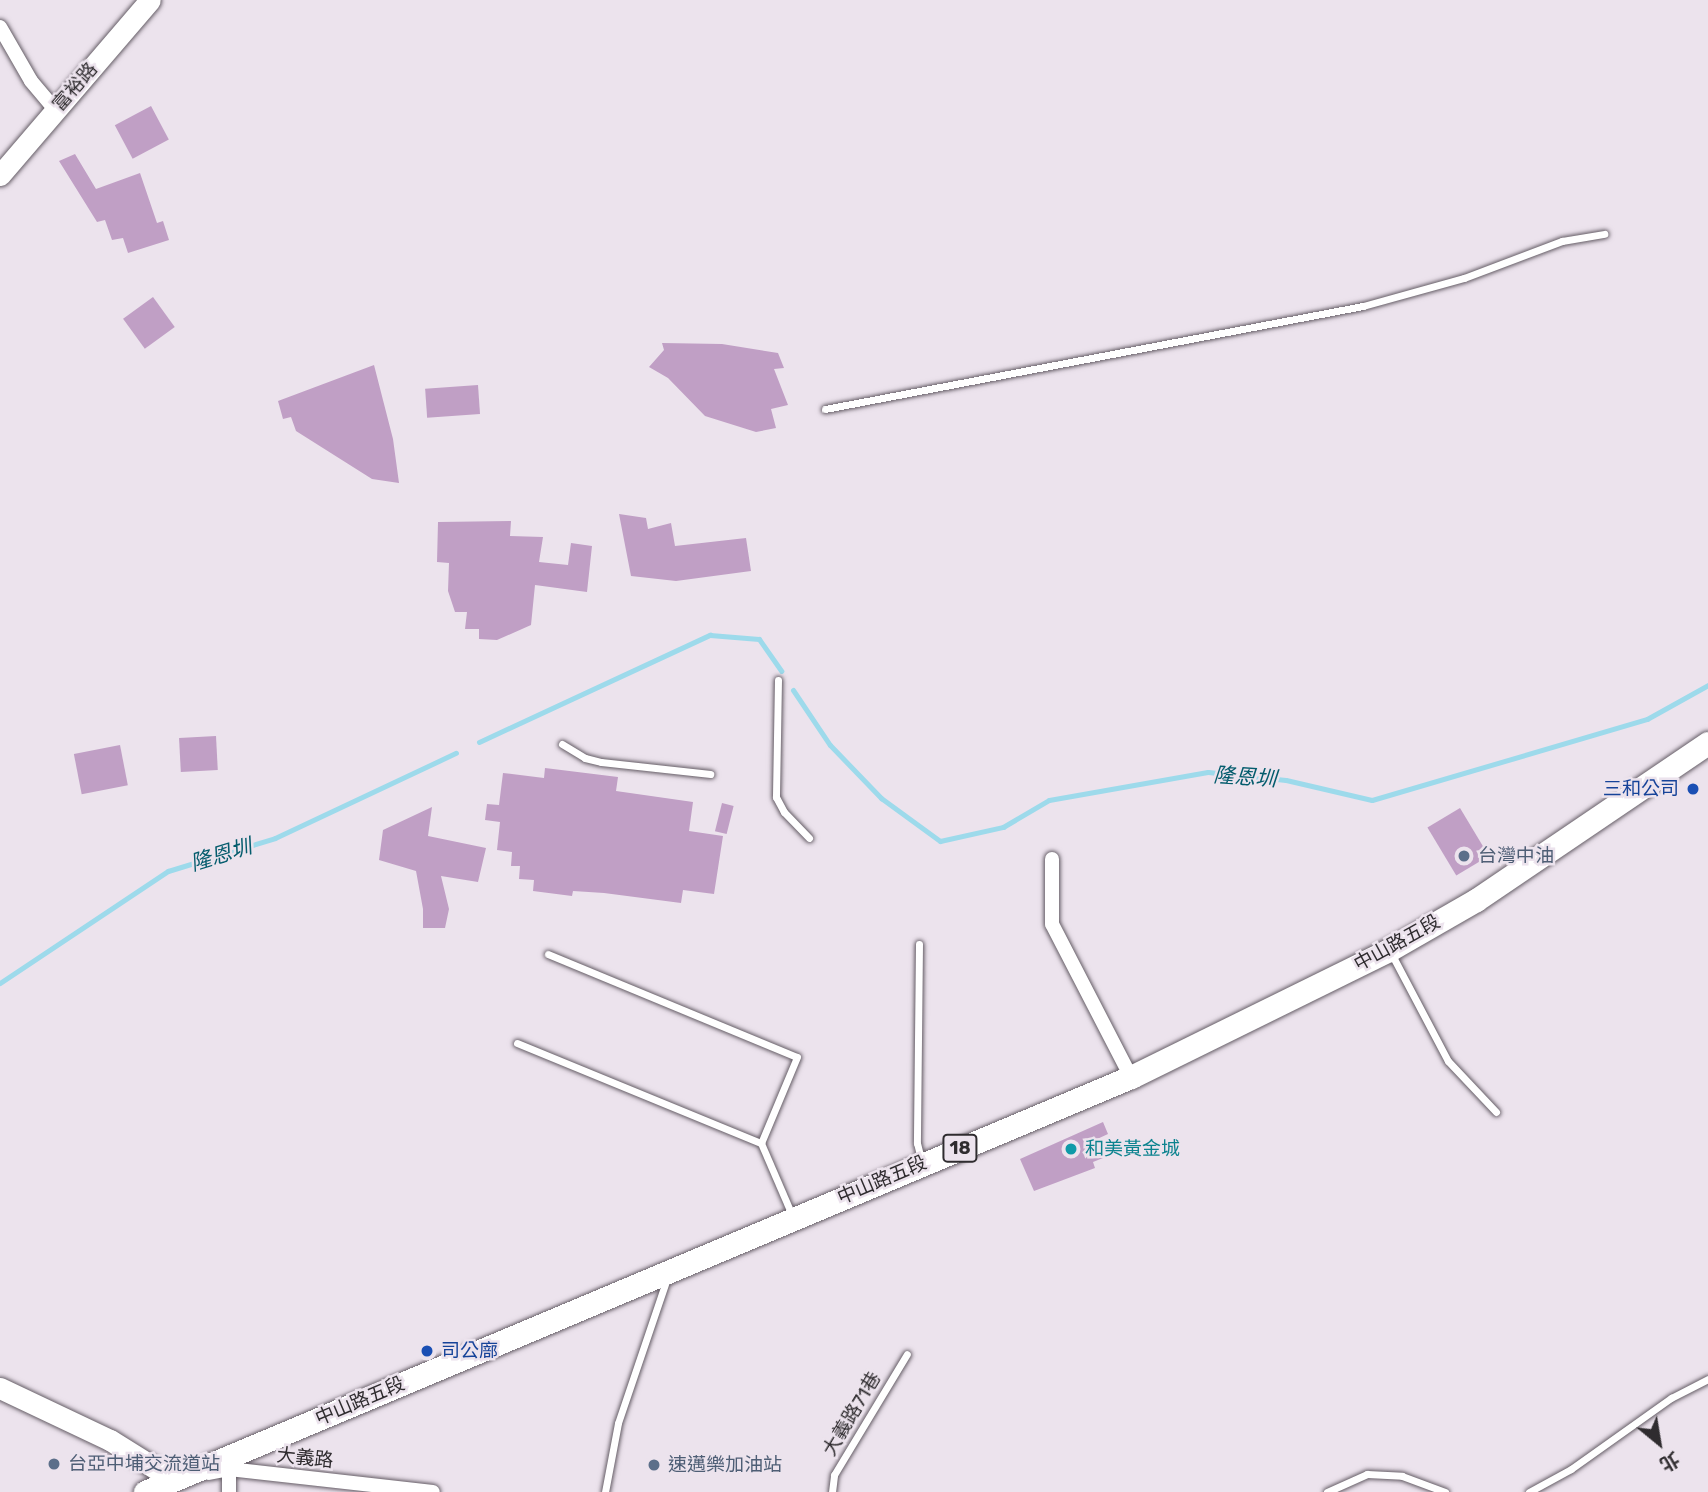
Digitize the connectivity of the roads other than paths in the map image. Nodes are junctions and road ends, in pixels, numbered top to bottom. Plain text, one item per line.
1 (150, 0) edge
2 (0, 27) edge
3 (55, 110) junction
4 (0, 175) edge
5 (1604, 234) dead end
6 (825, 409) dead end
7 (778, 680) dead end
8 (1708, 743) edge
9 (562, 744) dead end
10 (710, 774) dead end
11 (809, 838) dead end
12 (1052, 859) dead end
13 (919, 944) dead end
14 (1389, 950) junction
15 (548, 954) dead end
16 (517, 1043) dead end
17 (1131, 1077) junction
18 (1496, 1112) dead end
19 (761, 1143) junction
20 (922, 1164) junction
21 (793, 1218) junction
22 (670, 1270) junction
23 (907, 1354) dead end
24 (1708, 1379) edge
25 (0, 1388) edge
26 (229, 1469) junction
27 (174, 1480) junction
28 (145, 1492) edge
29 (229, 1492) edge
30 (433, 1492) edge
31 (605, 1492) edge
32 (832, 1492) edge
33 (1327, 1492) edge
34 (1445, 1492) edge
35 (1529, 1492) edge

1 - 3 street, 富裕路
2 - 3 street
3 - 4 street, 富裕路
5 - 6 lane
7 - 11 lane
8 - 14 main road, 中山路五段 / 18
9 - 10 lane
12 - 17 street
13 - 20 lane
14 - 17 main road, 中山路五段 / 18
14 - 18 lane
15 - 19 lane
16 - 19 lane
17 - 20 main road, 中山路五段 / 18
19 - 21 lane
20 - 21 main road, 中山路五段 / 18
21 - 22 main road, 中山路五段 / 18
22 - 27 main road, 中山路五段 / 18
22 - 31 lane
23 - 32 lane, 大義路71巷
24 - 35 lane
25 - 27 street
26 - 27 street, 大義路
26 - 29 street
26 - 30 street, 大義路
27 - 28 main road, 18
33 - 34 lane

